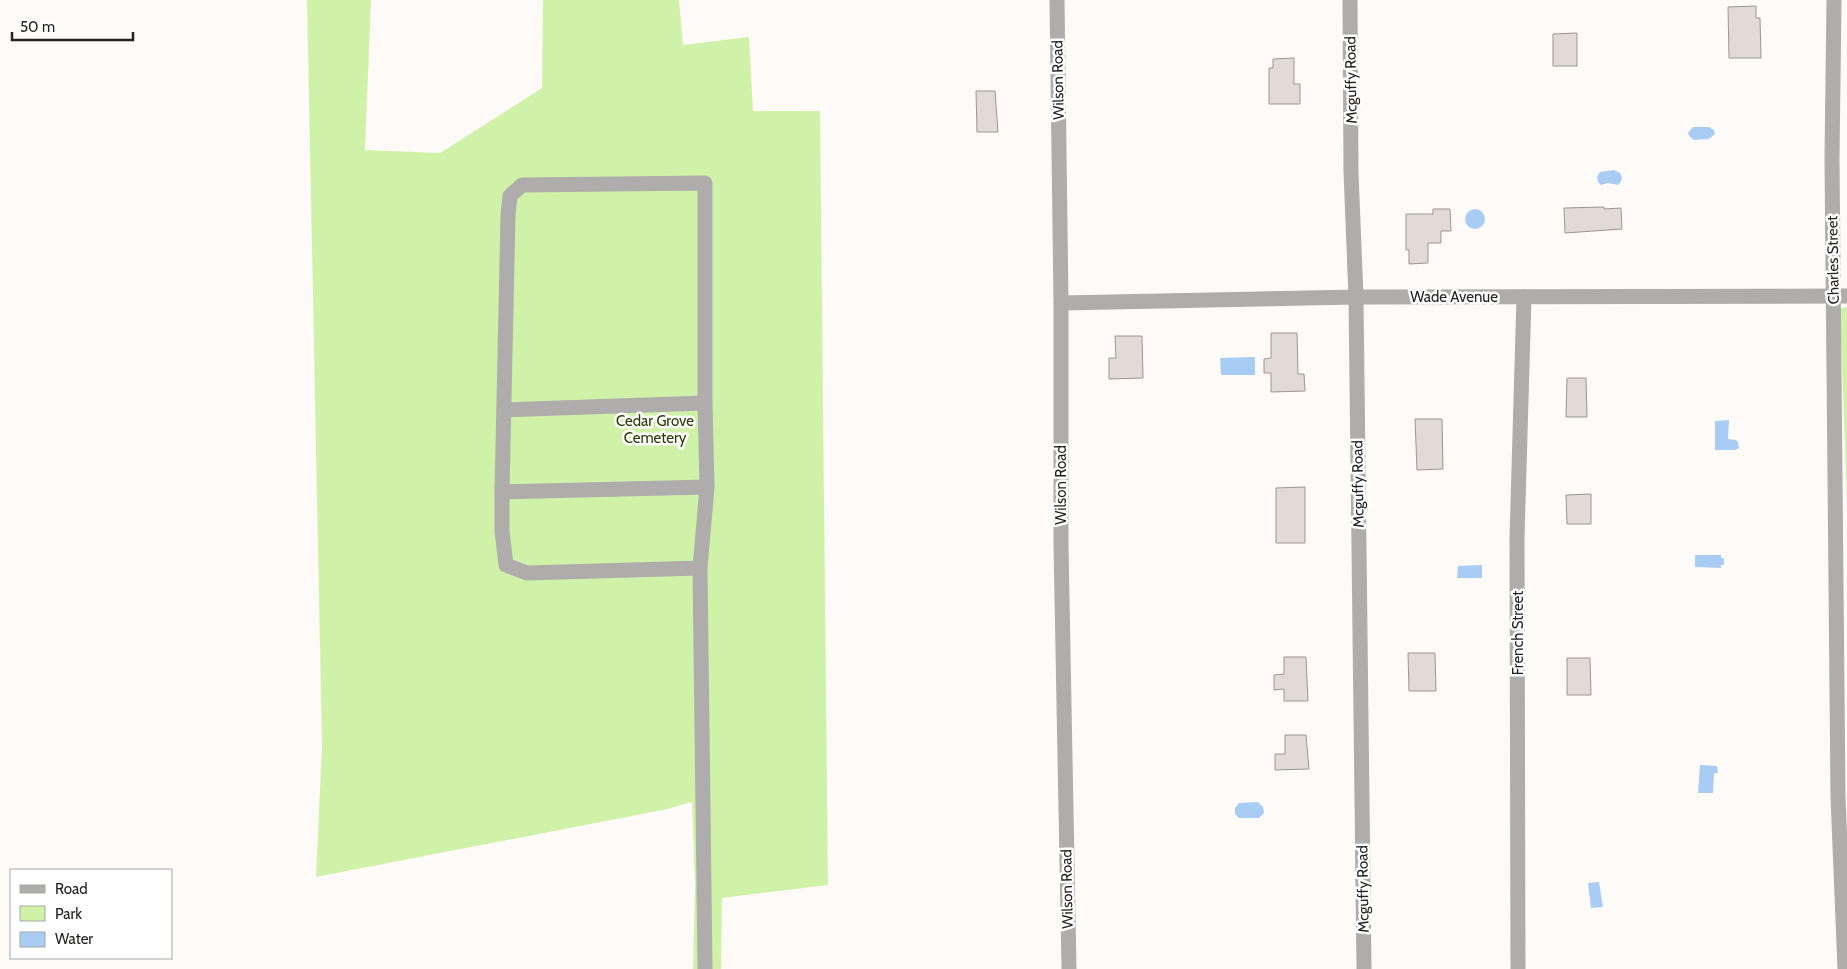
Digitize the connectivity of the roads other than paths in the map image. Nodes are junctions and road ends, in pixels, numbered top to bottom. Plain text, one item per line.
1 (1057, 0) edge
2 (1350, 0) edge
3 (1834, 0) edge
4 (1840, 296) edge
5 (1524, 297) junction
6 (1356, 298) junction
7 (1061, 303) junction
8 (705, 403) junction
9 (504, 410) junction
10 (708, 487) junction
11 (502, 492) junction
12 (700, 568) junction
13 (1842, 682) edge
14 (1843, 797) edge
15 (705, 969) edge
16 (1069, 969) edge
17 (1364, 969) edge
18 (1518, 969) edge
19 (1845, 969) edge

1 - 7 street, Wilson Road
2 - 6 street, Mcguffy Road
3 - 4 street, Charles Street
4 - 5 street, Wade Avenue
4 - 13 street, Charles Street
5 - 6 street, Wade Avenue
5 - 18 street, French Street
6 - 7 street, Wade Avenue
6 - 17 street, Mcguffy Road
7 - 16 street, Wilson Road
8 - 9 street
8 - 9 street
8 - 10 street
9 - 11 street
10 - 11 street
10 - 12 street
11 - 12 street
12 - 15 street
13 - 14 street, Charles Street
14 - 19 street, Charles Street

